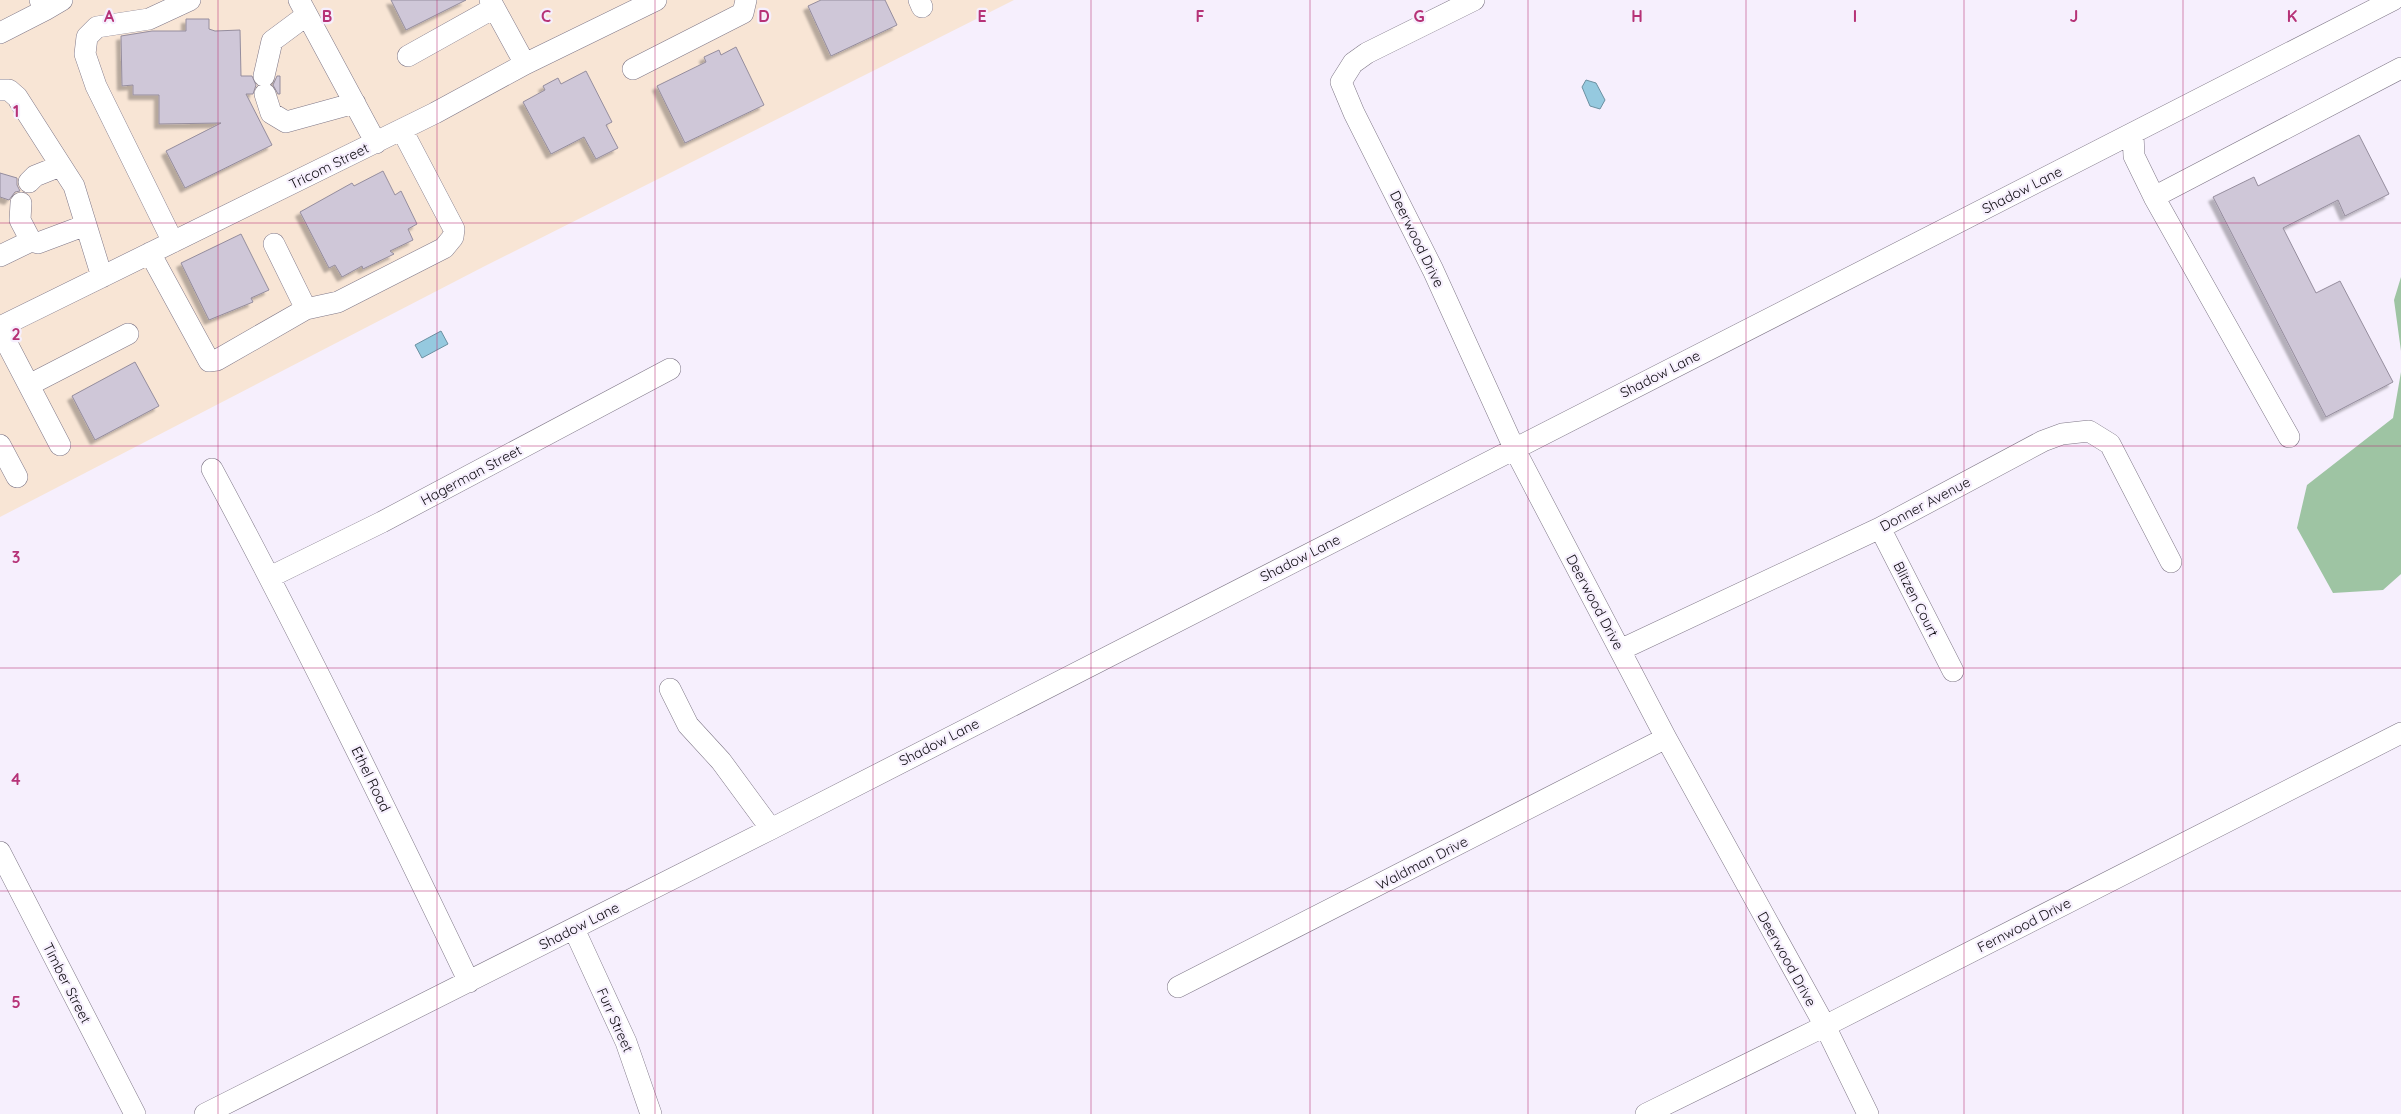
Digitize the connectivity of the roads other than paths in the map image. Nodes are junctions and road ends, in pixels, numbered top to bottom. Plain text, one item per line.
1 (190, 0) edge
2 (746, 0) edge
3 (1474, 0) edge
4 (2394, 0) edge
5 (650, 1) edge
6 (49, 3) edge
7 (492, 4) edge
8 (303, 7) edge
9 (0, 33) edge
10 (408, 56) dead end
11 (525, 64) junction
12 (2401, 68) edge
13 (633, 69) dead end
14 (0, 90) edge
15 (355, 103) junction
16 (402, 130) junction
17 (2133, 134) junction
18 (376, 143) junction
19 (60, 166) junction
20 (32, 179) dead end
21 (2154, 197) junction
22 (21, 212) dead end
23 (86, 225) junction
24 (31, 241) junction
25 (173, 242) junction
26 (274, 244) dead end
27 (150, 253) junction
28 (0, 256) edge
29 (102, 278) junction
30 (306, 309) junction
31 (0, 328) edge
32 (128, 334) dead end
33 (670, 369) dead end
34 (28, 384) junction
35 (2290, 436) dead end
36 (0, 445) edge
37 (60, 445) dead end
38 (1514, 448) junction
39 (212, 469) dead end
40 (17, 477) dead end
41 (1880, 528) junction
42 (2171, 562) dead end
43 (270, 577) junction
44 (1620, 650) junction
45 (1953, 671) dead end
46 (670, 690) dead end
47 (2401, 733) edge
48 (1666, 738) junction
49 (771, 829) junction
50 (0, 852) edge
51 (574, 929) junction
52 (469, 982) junction
53 (1178, 987) dead end
54 (1824, 1026) junction
55 (135, 1114) edge
56 (205, 1114) edge
57 (651, 1114) edge
58 (1646, 1114) edge
59 (1868, 1114) edge

1 - 25 street
2 - 13 street
3 - 38 street, Deerwood Drive
4 - 17 street, Shadow Lane
5 - 11 street, Tricom Street
6 - 9 street
7 - 10 street
7 - 11 street
8 - 15 street
8 - 15 street
11 - 16 street, Tricom Street
12 - 21 street
14 - 19 street
15 - 18 street
16 - 18 street, Tricom Street
16 - 30 street
17 - 21 street
17 - 38 street, Shadow Lane
18 - 25 street, Tricom Street
19 - 20 street
19 - 23 street
21 - 35 street
22 - 24 street
23 - 24 street
23 - 29 street
24 - 28 street
25 - 27 street, Tricom Street
26 - 30 street
27 - 29 street, Tricom Street
27 - 30 street
29 - 31 street, Tricom Street
31 - 34 street
32 - 34 street
33 - 43 street, Hagerman Street
34 - 37 street
36 - 40 street
38 - 44 street, Deerwood Drive
38 - 49 street, Shadow Lane
39 - 43 street, Ethel Road
41 - 42 street, Donner Avenue
41 - 44 street, Donner Avenue
41 - 45 street, Blitzen Court
43 - 52 street, Ethel Road
44 - 48 street, Deerwood Drive
46 - 49 street
47 - 54 street, Fernwood Drive
48 - 53 street, Waldman Drive
48 - 54 street, Deerwood Drive
49 - 51 street, Shadow Lane
50 - 55 street, Timber Street
51 - 52 street, Shadow Lane
51 - 57 street, Furr Street
52 - 56 street, Shadow Lane
54 - 58 street, Fernwood Drive
54 - 59 street, Deerwood Drive

